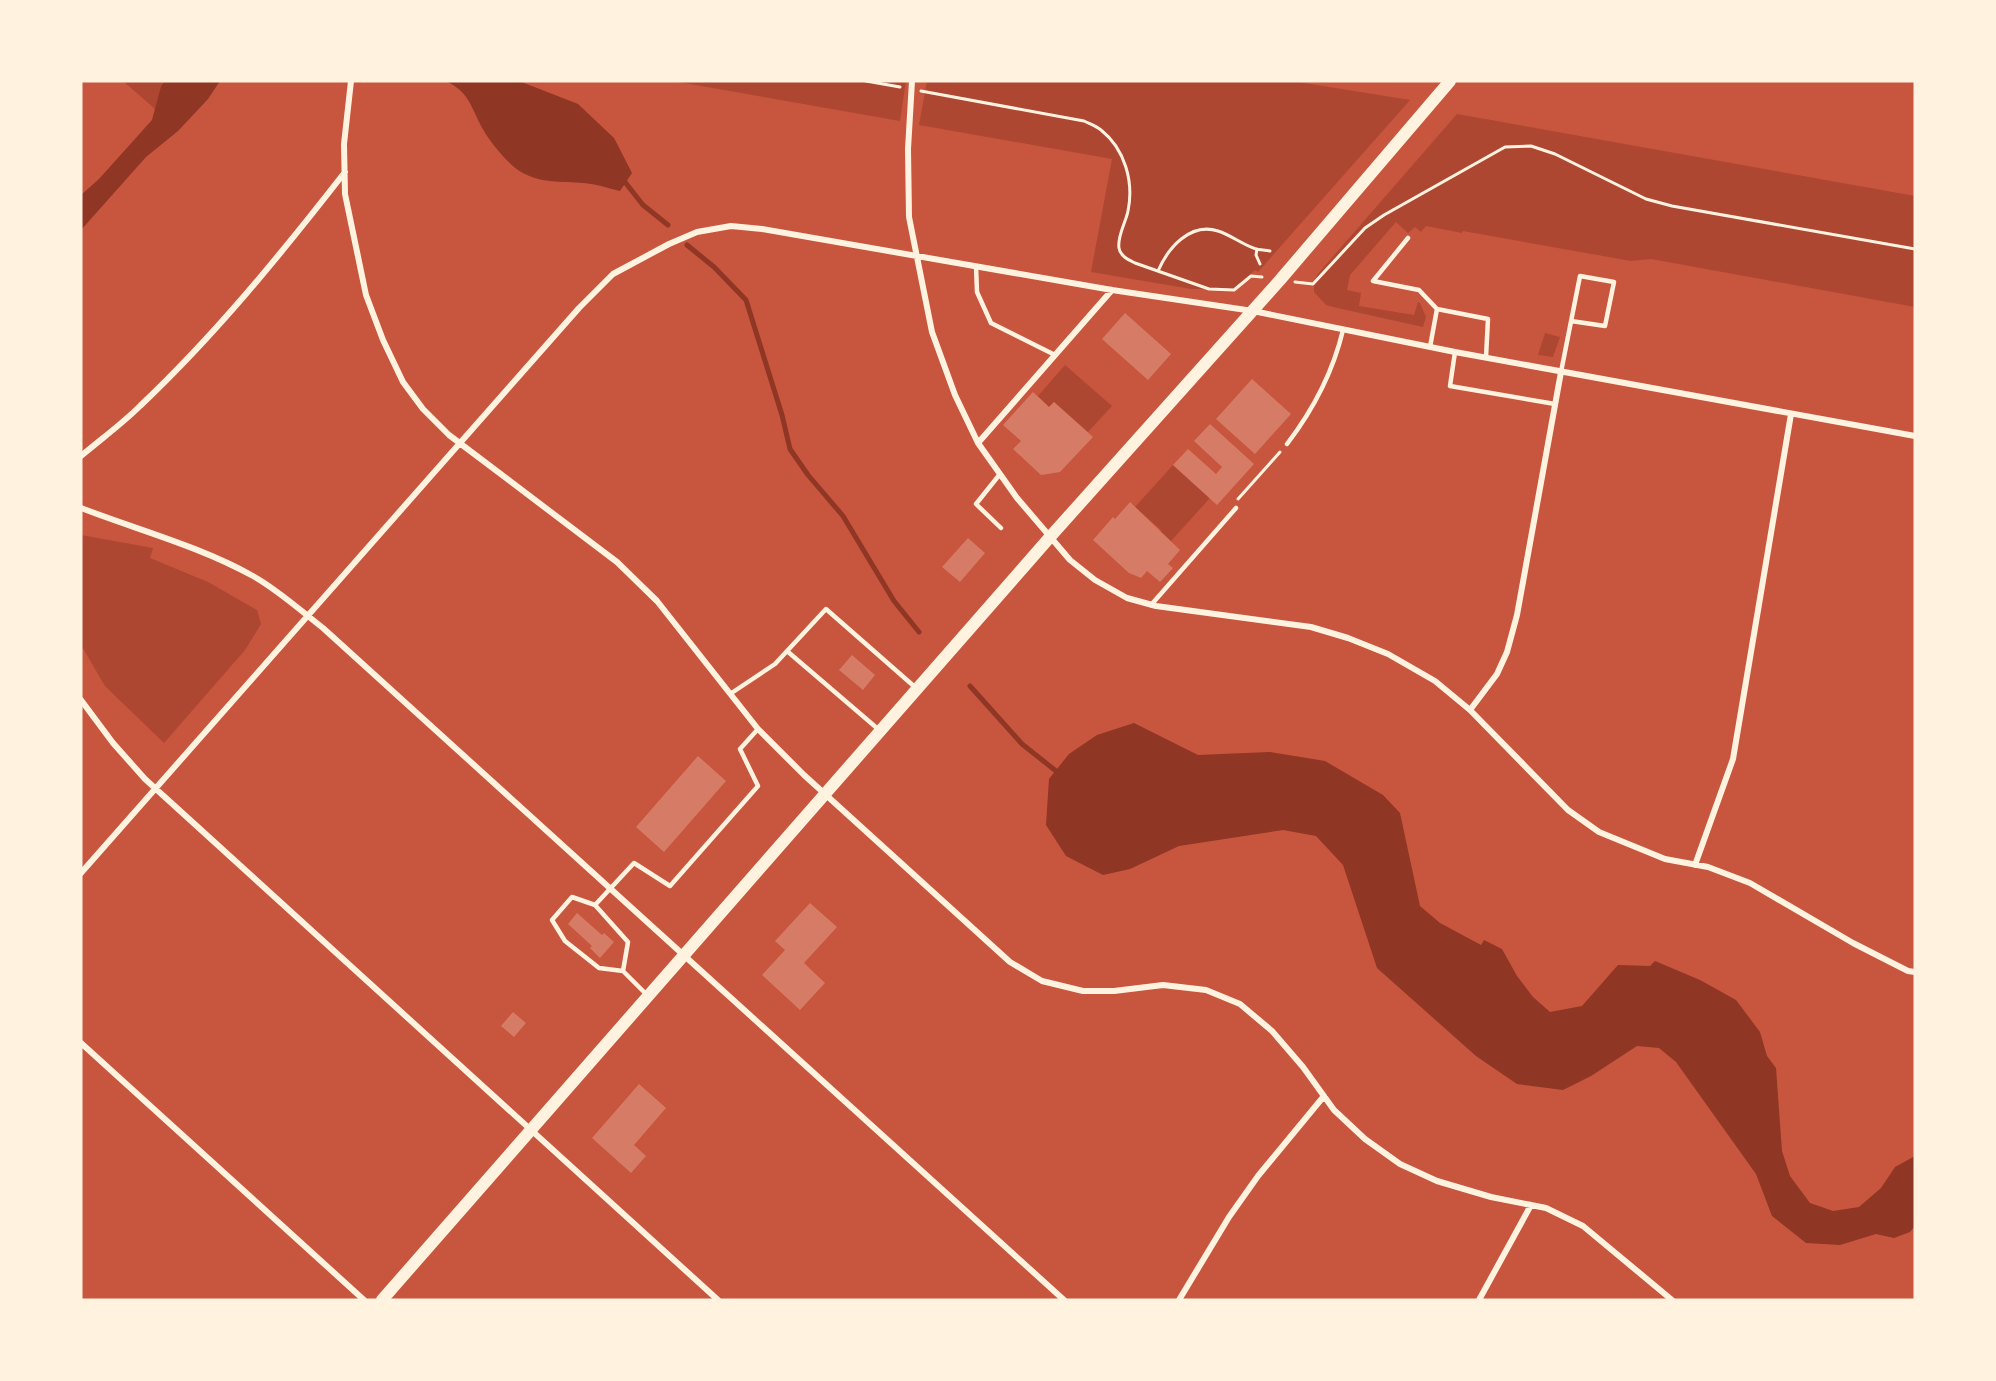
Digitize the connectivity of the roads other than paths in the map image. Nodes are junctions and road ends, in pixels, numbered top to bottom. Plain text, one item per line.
1 (351, 81) edge
2 (912, 81) edge
3 (1450, 81) edge
4 (345, 172) junction
5 (1408, 238) dead end
6 (916, 255) junction
7 (976, 266) junction
8 (1112, 290) junction
9 (1437, 309) junction
10 (1253, 311) junction
11 (1571, 321) junction
12 (1343, 330) junction
13 (1430, 347) junction
14 (1455, 352) junction
15 (1055, 355) junction
16 (1486, 357) junction
17 (1561, 372) junction
18 (1555, 404) junction
19 (1791, 414) junction
20 (1915, 436) edge
21 (459, 443) junction
22 (978, 443) junction
23 (1287, 444) road end
24 (81, 456) edge
25 (1000, 474) junction
26 (81, 508) edge
27 (1236, 508) road end
28 (1001, 528) dead end
29 (1050, 537) junction
30 (1151, 605) junction
31 (308, 615) junction
32 (787, 651) junction
33 (917, 689) junction
34 (730, 694) junction
35 (81, 700) edge
36 (1470, 710) junction
37 (758, 729) junction
38 (880, 731) junction
39 (155, 789) junction
40 (825, 795) junction
41 (1695, 865) junction
42 (81, 873) edge
43 (611, 888) junction
44 (595, 905) junction
45 (685, 954) junction
46 (623, 971) junction
47 (1915, 972) edge
48 (648, 996) junction
49 (81, 1043) edge
50 (1324, 1096) junction
51 (530, 1130) junction
52 (1531, 1205) junction
53 (364, 1300) edge
54 (382, 1300) edge
55 (718, 1300) edge
56 (1064, 1300) edge
57 (1179, 1300) edge
58 (1479, 1300) edge
59 (1672, 1300) edge

1 - 4 street
2 - 6 street
3 - 10 main road
4 - 21 street
4 - 24 street
5 - 9 lane
6 - 7 street
6 - 21 street
6 - 22 street
7 - 8 street
7 - 15 lane
8 - 10 street
8 - 15 street
9 - 13 lane
9 - 16 lane
10 - 12 street
10 - 29 main road
11 - 11 lane
11 - 17 lane
12 - 13 street
12 - 23 lane
13 - 14 street
14 - 16 street
14 - 18 lane
15 - 22 street
16 - 17 street
17 - 18 street
17 - 19 street
18 - 36 street
19 - 20 street
19 - 41 street
21 - 31 street
21 - 34 street
22 - 25 street
25 - 28 lane
25 - 29 street
26 - 31 street
27 - 30 lane
29 - 30 street
29 - 33 main road
30 - 36 street
31 - 39 street
31 - 43 street
32 - 33 lane
32 - 34 lane
32 - 38 lane
33 - 38 main road
34 - 37 street
35 - 39 street
36 - 41 street
37 - 40 street
37 - 43 lane
38 - 40 main road
39 - 42 street
39 - 51 street
40 - 45 main road
40 - 50 street
41 - 47 street
43 - 44 lane
43 - 45 street
44 - 46 lane
44 - 46 lane
45 - 48 main road
45 - 56 street
46 - 48 lane
48 - 51 main road
49 - 53 street
50 - 52 street
50 - 57 street
51 - 54 main road
51 - 55 street
52 - 58 street
52 - 59 street

